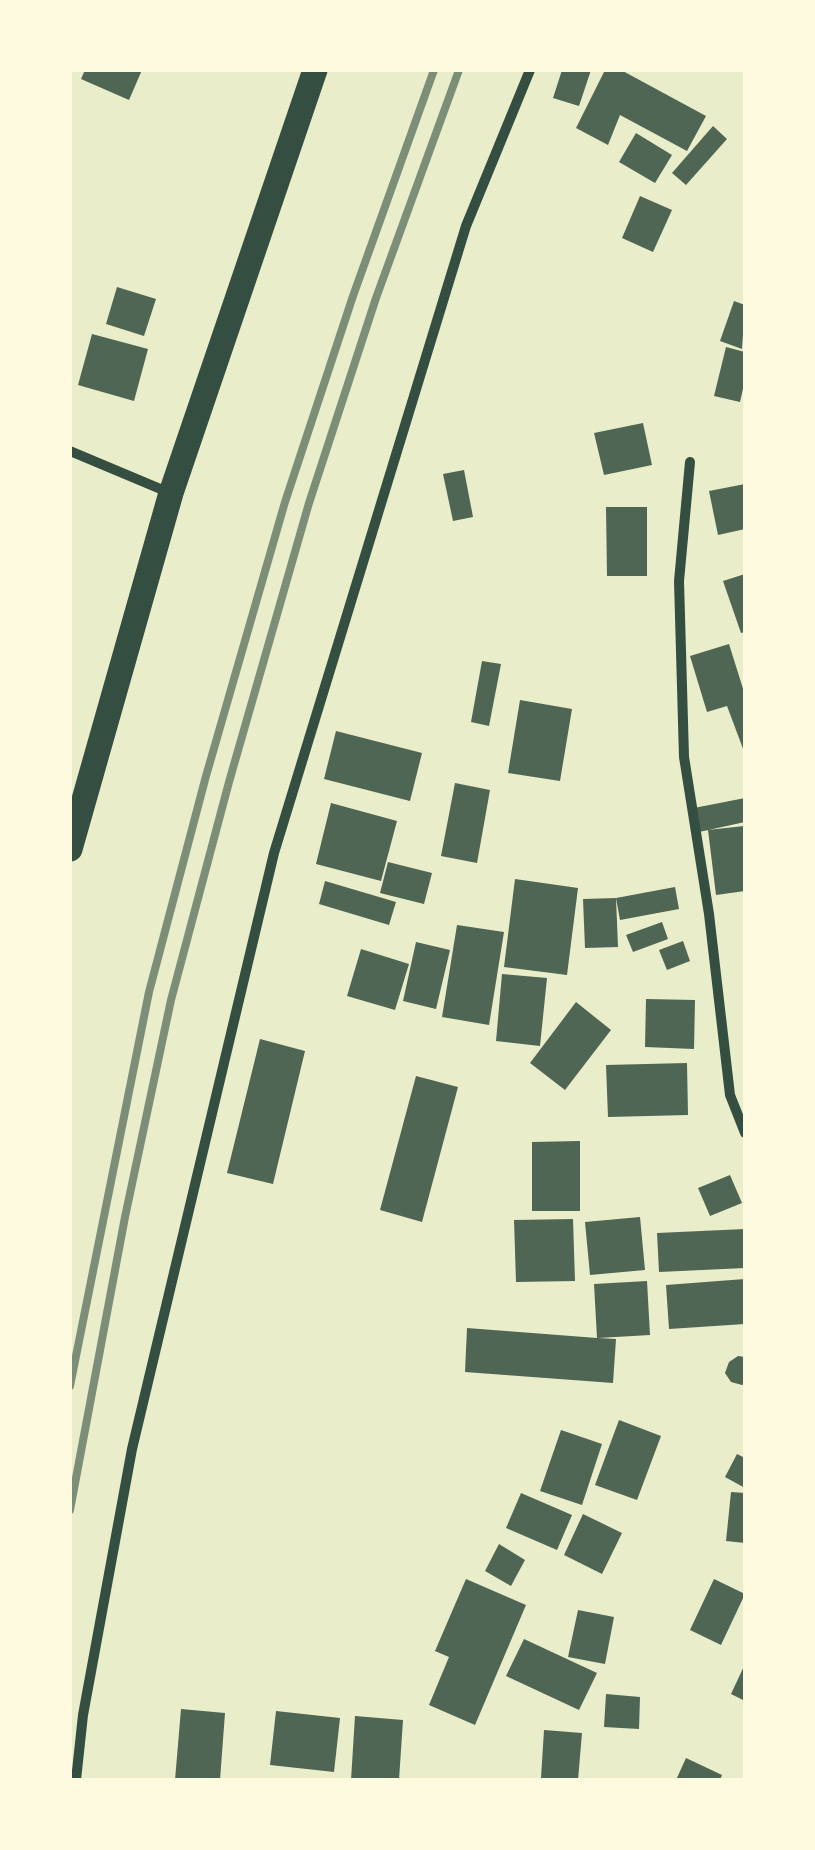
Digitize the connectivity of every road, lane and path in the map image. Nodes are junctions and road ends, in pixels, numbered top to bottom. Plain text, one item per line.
1 (315, 70) edge
2 (530, 70) edge
3 (70, 451) edge
4 (690, 462) dead end
5 (171, 494) junction
6 (70, 849) edge
7 (745, 1133) edge
8 (76, 1780) edge

1 - 5 main road
2 - 8 street
3 - 5 street
4 - 7 street
5 - 6 main road

